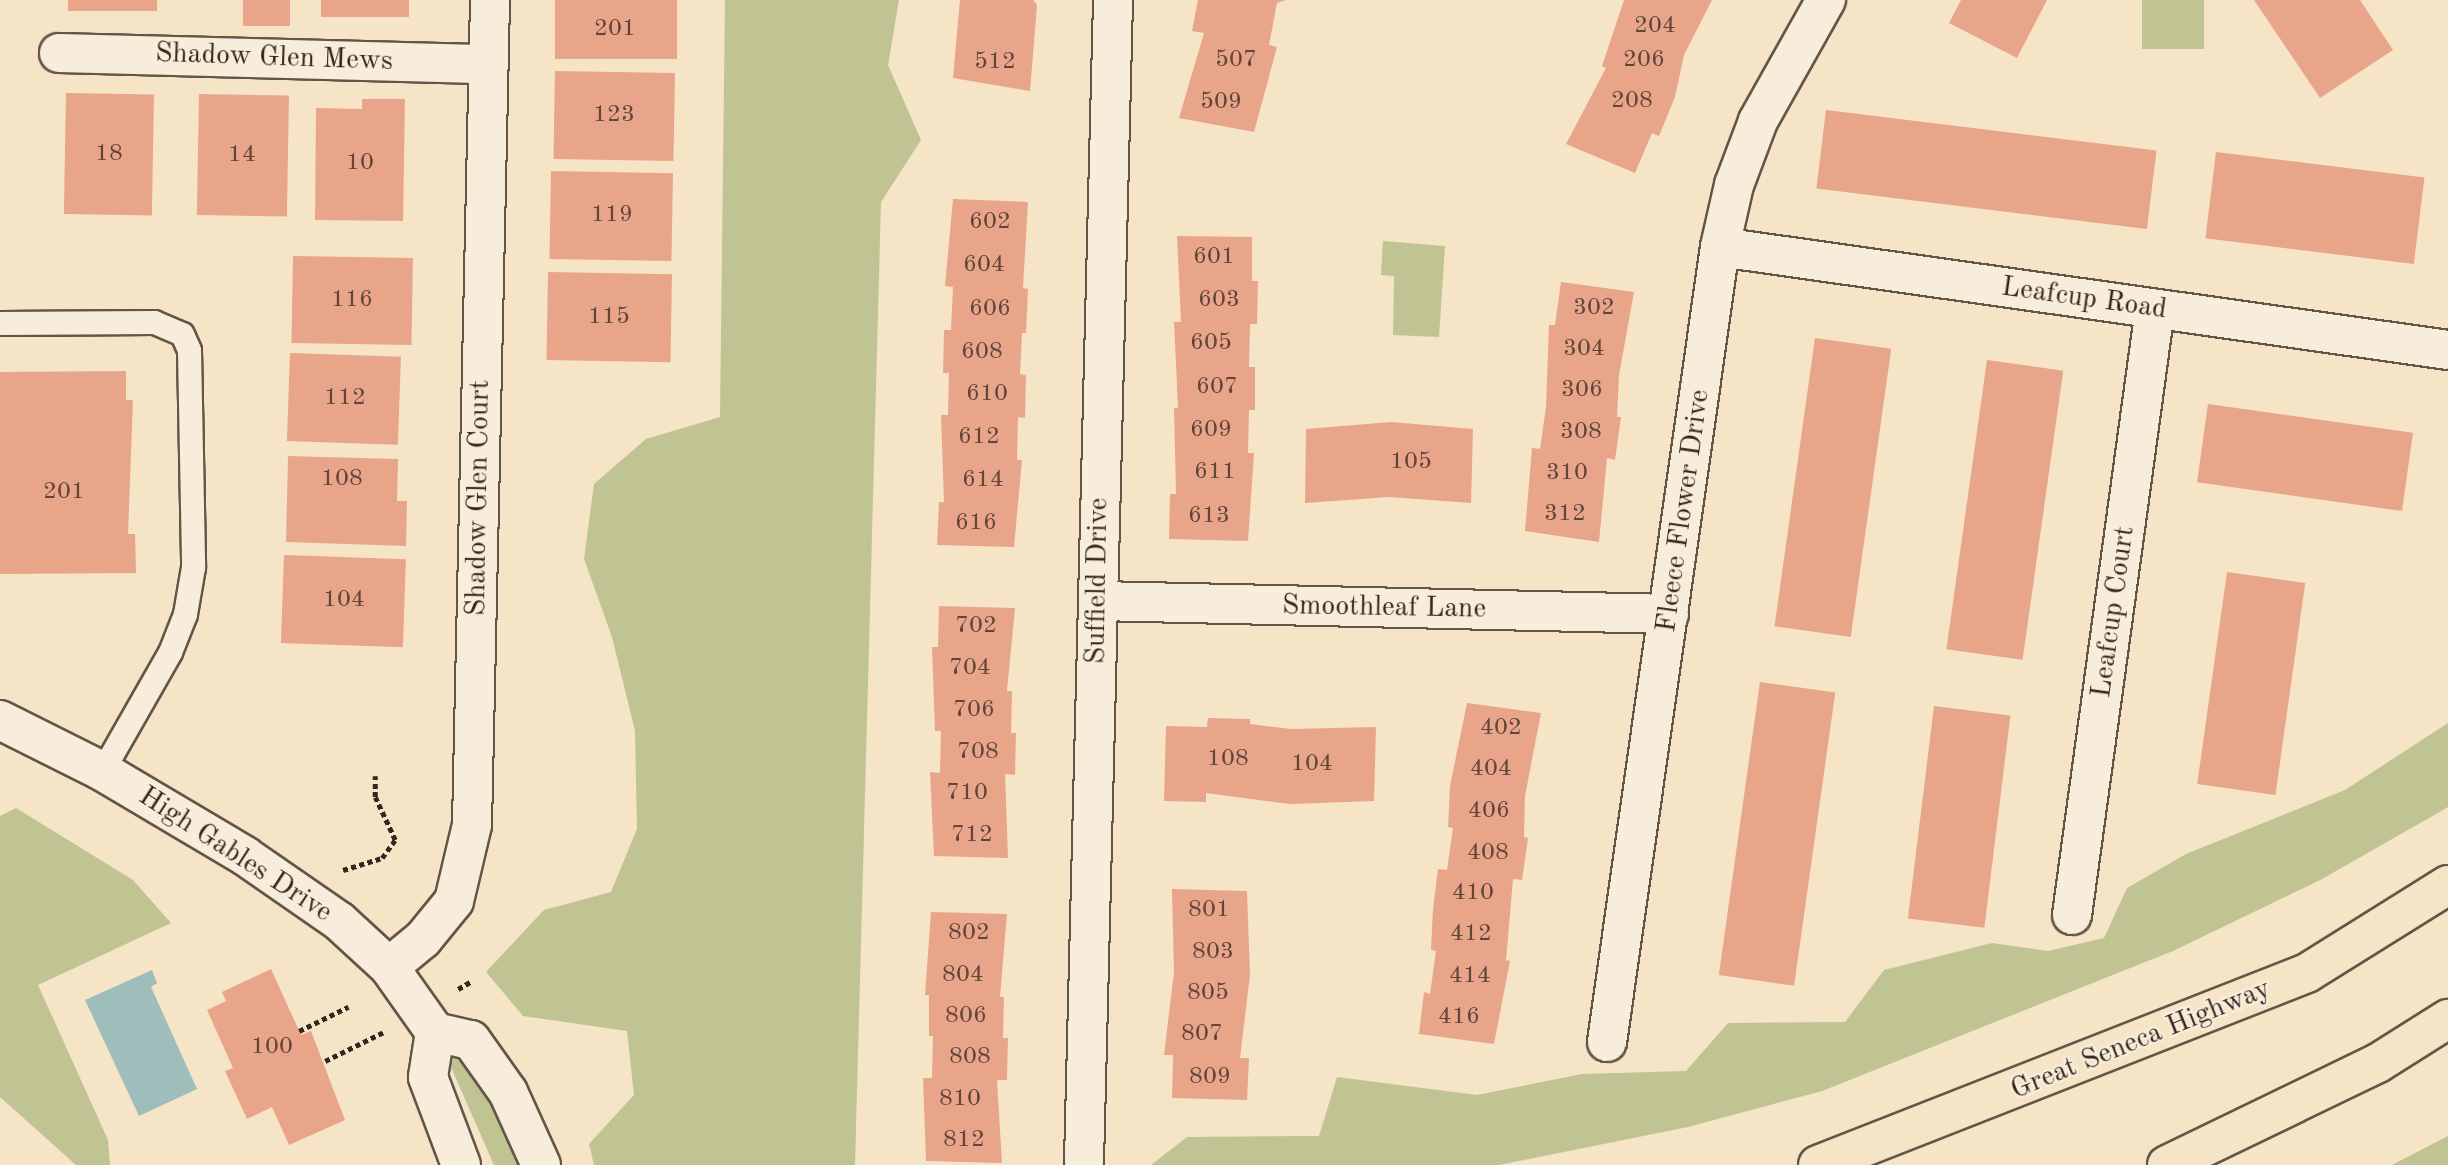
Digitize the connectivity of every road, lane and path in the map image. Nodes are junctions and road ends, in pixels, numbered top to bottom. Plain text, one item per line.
1 (490, 0) edge
2 (1113, 0) edge
3 (1826, 0) edge
4 (59, 52) dead end
5 (489, 64) junction
6 (1720, 247) junction
7 (2155, 309) junction
8 (0, 323) edge
9 (2448, 350) edge
10 (1098, 601) junction
11 (1669, 614) junction
12 (0, 720) edge
13 (102, 771) junction
14 (375, 776) dead end
15 (344, 870) dead end
16 (2448, 885) edge
17 (2072, 915) dead end
18 (389, 967) junction
19 (348, 1007) dead end
20 (2448, 1019) edge
21 (299, 1031) dead end
22 (435, 1032) junction
23 (1606, 1042) dead end
24 (1084, 1162) dead end
25 (461, 1165) edge
26 (541, 1165) edge
27 (1818, 1165) edge
28 (2167, 1165) edge

1 - 5 street, Shadow Glen Court
2 - 10 street, Suffield Drive
3 - 6 street, Fleece Flower Drive
4 - 5 street, Shadow Glen Mews
5 - 18 street, Shadow Glen Court
6 - 7 street, Leafcup Road
6 - 11 street, Fleece Flower Drive
7 - 9 street, Leafcup Road
7 - 17 street, Leafcup Court
8 - 13 lane
10 - 11 street, Smoothleaf Lane
10 - 24 street, Suffield Drive
11 - 23 street, Fleece Flower Drive
12 - 13 street, High Gables Drive
13 - 18 street, High Gables Drive
14 - 15 path
16 - 27 main road, Great Seneca Highway
18 - 22 street, High Gables Drive
19 - 21 path
20 - 28 main road
22 - 25 street
22 - 26 street

